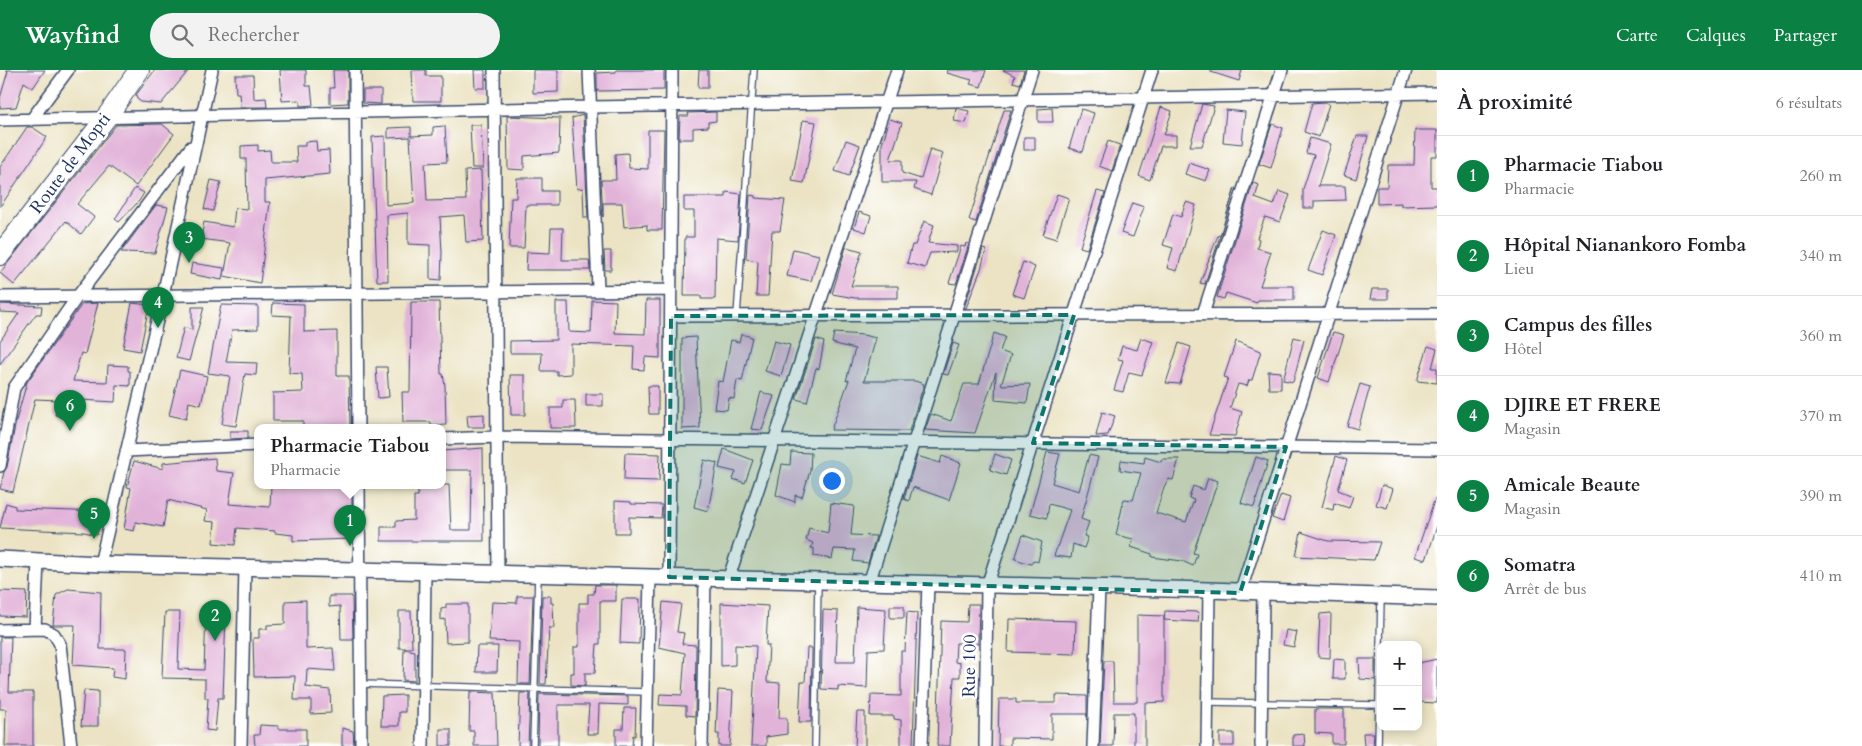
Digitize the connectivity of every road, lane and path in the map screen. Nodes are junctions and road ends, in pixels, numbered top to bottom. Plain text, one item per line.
1 (139, 70) edge
2 (212, 70) edge
3 (355, 70) edge
4 (494, 70) edge
5 (589, 70) edge
6 (672, 70) edge
7 (754, 70) edge
8 (897, 70) edge
9 (1032, 70) edge
10 (1152, 70) edge
11 (1282, 70) edge
12 (1406, 70) edge
13 (67, 71) edge
14 (1437, 93) edge
15 (1274, 94) junction
16 (1398, 94) junction
17 (1144, 97) junction
18 (1023, 99) junction
19 (886, 102) junction
20 (752, 105) junction
21 (672, 106) junction
22 (590, 107) junction
23 (494, 110) junction
24 (355, 113) junction
25 (200, 116) junction
26 (106, 118) junction
27 (0, 120) edge
28 (31, 120) junction
29 (194, 144) junction
30 (0, 256) edge
31 (598, 289) junction
32 (671, 290) junction
33 (496, 291) junction
34 (357, 293) junction
35 (163, 295) junction
36 (0, 297) edge
37 (77, 297) junction
38 (1202, 314) junction
39 (1328, 314) junction
40 (1437, 314) edge
41 (1074, 315) junction
42 (670, 316) junction
43 (737, 316) junction
44 (954, 316) junction
45 (815, 317) junction
46 (358, 424) edge
47 (497, 437) junction
48 (446, 439) edge
49 (670, 440) junction
50 (774, 442) junction
51 (914, 443) junction
52 (1033, 443) junction
53 (254, 445) edge
54 (1286, 447) junction
55 (1437, 449) edge
56 (126, 451) junction
57 (0, 466) edge
58 (358, 489) edge
59 (0, 559) edge
60 (38, 561) junction
61 (100, 564) junction
62 (245, 567) junction
63 (359, 570) junction
64 (425, 571) junction
65 (498, 573) junction
66 (538, 574) junction
67 (650, 577) junction
68 (669, 577) junction
69 (705, 578) junction
70 (728, 580) junction
71 (818, 581) junction
72 (869, 584) junction
73 (928, 584) junction
74 (987, 586) junction
75 (1099, 588) junction
76 (1209, 590) junction
77 (1263, 592) junction
78 (1240, 593) junction
79 (1381, 596) junction
80 (1437, 598) edge
81 (0, 630) edge
82 (35, 630) junction
83 (360, 684) junction
84 (1379, 686) edge
85 (424, 687) junction
86 (534, 690) junction
87 (647, 692) junction
88 (1208, 702) junction
89 (1262, 703) junction
90 (1377, 705) edge
91 (1378, 731) edge
92 (71, 746) edge
93 (241, 746) edge
94 (361, 746) edge
95 (423, 746) edge
96 (533, 746) edge
97 (646, 746) edge
98 (702, 746) edge
99 (815, 746) edge
100 (922, 746) edge
101 (985, 746) edge
102 (1093, 746) edge
103 (1207, 746) edge
104 (1261, 746) edge
105 (1378, 746) edge

1 - 26 highway, Route de Mopti
2 - 25 street
3 - 24 street
4 - 23 street
5 - 22 street
6 - 21 street
7 - 20 lane
8 - 19 street
9 - 18 street
10 - 17 street, Rue 100
11 - 15 street
12 - 16 street
13 - 28 street
14 - 16 street
15 - 16 street
15 - 17 street
15 - 38 street
16 - 39 street
17 - 18 street
17 - 41 street, Rue 100
18 - 19 street
18 - 44 street
19 - 20 street
19 - 45 street
20 - 21 street
20 - 43 lane
21 - 22 street
21 - 32 street
22 - 23 street
22 - 31 street
23 - 24 street
23 - 33 street
24 - 25 street
24 - 34 street
25 - 26 street
25 - 29 street
26 - 28 street
26 - 30 highway, Route de Mopti
27 - 28 street
29 - 35 street
29 - 37 street
31 - 32 street
31 - 33 street
32 - 42 street
33 - 34 street
33 - 47 street
34 - 35 street
34 - 46 street
35 - 37 street
35 - 56 street
36 - 37 street
37 - 57 street
38 - 39 street
38 - 41 street
39 - 40 street
39 - 54 street
41 - 44 street
41 - 52 street, Rue 100
42 - 43 street
42 - 49 street
43 - 45 street
44 - 45 street
44 - 51 street
45 - 50 street
47 - 48 street
47 - 49 street
47 - 65 street
49 - 50 street
49 - 68 street
50 - 51 street
50 - 70 street
51 - 52 street
51 - 72 street
52 - 54 street
52 - 74 street, Rue 100
53 - 56 street
54 - 55 street
54 - 78 street
56 - 61 street
58 - 63 street
59 - 60 street
60 - 61 street
60 - 82 street
61 - 62 street
62 - 63 street
62 - 93 street
63 - 64 street
63 - 83 street
64 - 65 street
64 - 85 street
65 - 66 street
66 - 67 street
66 - 86 lane
67 - 68 street
67 - 87 street
68 - 69 street
69 - 70 street
69 - 98 street
70 - 71 street
71 - 72 street
71 - 99 lane
72 - 73 street
73 - 74 street
73 - 100 street
74 - 75 street
74 - 101 street, Rue 100
75 - 76 street
75 - 102 street
76 - 78 street
76 - 88 street
77 - 78 street
77 - 79 street
77 - 89 street
79 - 80 street
79 - 84 lane
81 - 82 street
82 - 92 street
83 - 85 lane
83 - 94 street
85 - 86 lane
85 - 95 street
86 - 87 lane
86 - 96 lane
87 - 97 street
88 - 89 lane
88 - 103 street
89 - 90 lane
89 - 104 street
91 - 105 lane

